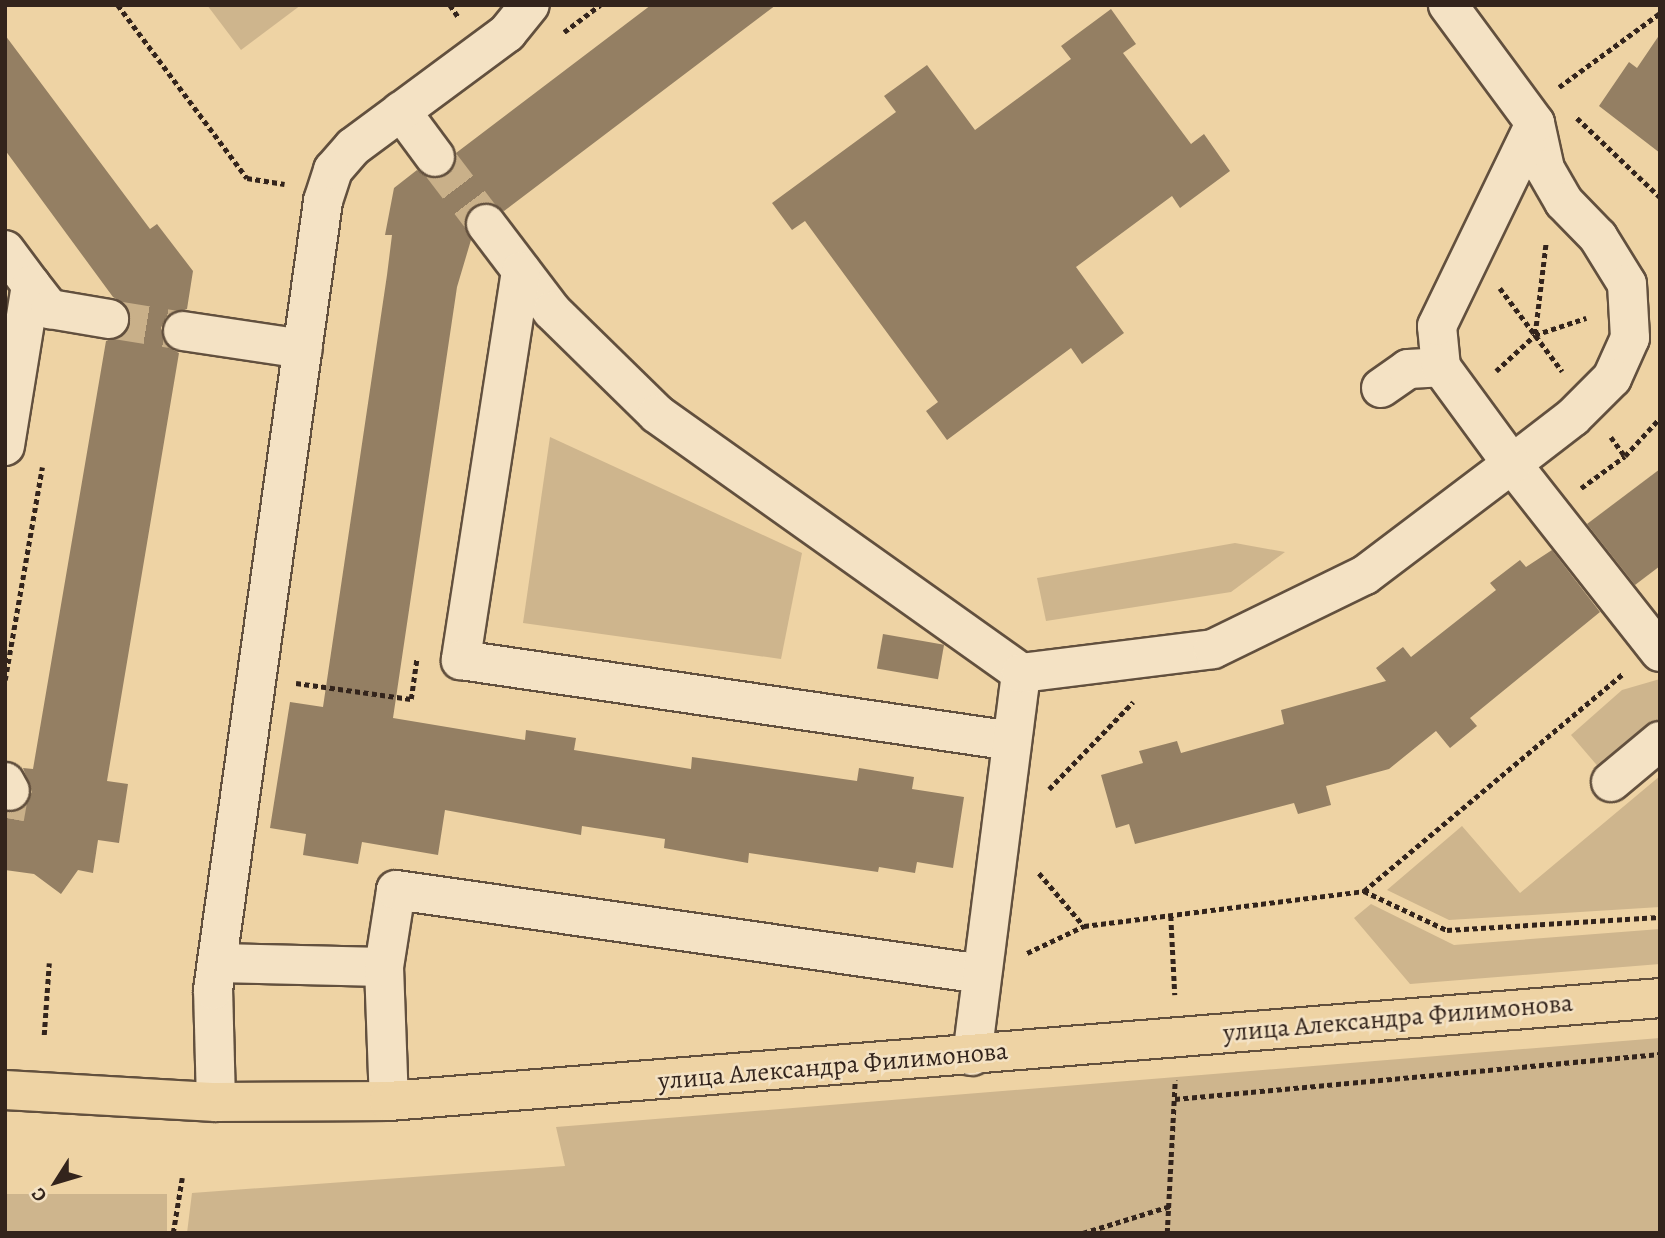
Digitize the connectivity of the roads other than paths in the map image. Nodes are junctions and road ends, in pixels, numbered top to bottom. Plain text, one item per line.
1 (530, 5) edge
2 (1448, 5) edge
3 (1542, 109) junction
4 (401, 111) junction
5 (436, 157) tunnel mouth
6 (486, 225) tunnel mouth
7 (5, 250) edge
8 (521, 271) junction
9 (31, 285) junction
10 (109, 319) tunnel mouth
11 (183, 331) tunnel mouth
12 (303, 349) junction
13 (1441, 367) junction
14 (1381, 388) dead end
15 (5, 446) edge
16 (1512, 464) junction
17 (1656, 651) edge
18 (1021, 673) junction
19 (1012, 741) junction
20 (1660, 741) edge
21 (1611, 782) dead end
22 (217, 963) junction
23 (384, 967) junction
24 (982, 974) junction
25 (1660, 998) edge
26 (972, 1056) junction
27 (5, 1090) edge
28 (389, 1101) junction
29 (216, 1102) junction

1 - 4 lane
2 - 3 lane
3 - 13 lane
3 - 16 lane
4 - 5 lane
4 - 12 lane
6 - 8 lane
7 - 9 lane
8 - 18 lane
8 - 19 lane
9 - 10 lane
9 - 15 lane
11 - 12 lane
12 - 22 lane
13 - 14 lane
13 - 16 lane
16 - 17 lane
16 - 18 lane
18 - 19 lane
19 - 24 lane
20 - 21 lane
22 - 23 lane
22 - 29 lane
23 - 24 lane
23 - 28 lane
24 - 26 lane
25 - 26 main road, улица Александра Филимонова
26 - 28 main road, улица Александра Филимонова
27 - 29 main road, улица Александра Филимонова
28 - 29 main road, улица Александра Филимонова

